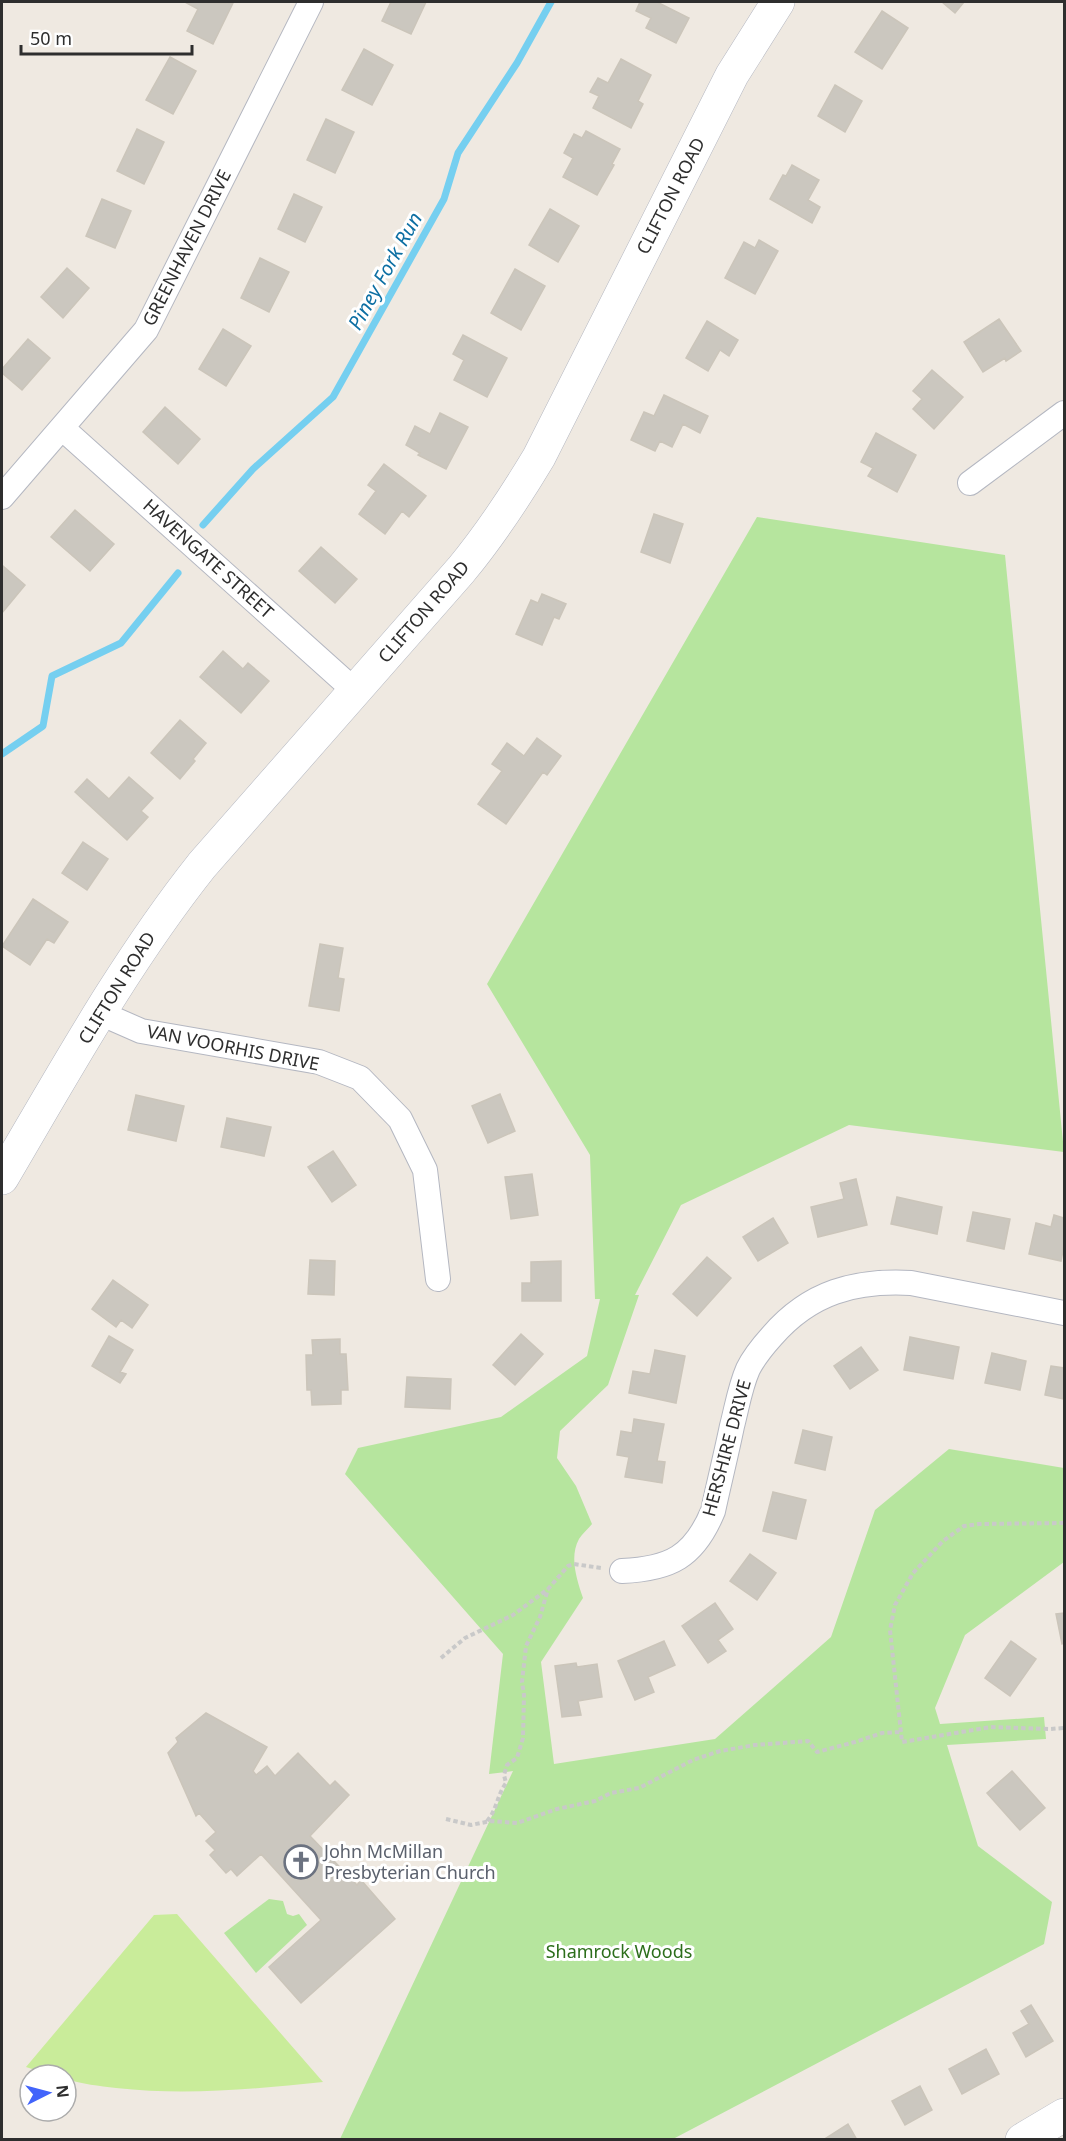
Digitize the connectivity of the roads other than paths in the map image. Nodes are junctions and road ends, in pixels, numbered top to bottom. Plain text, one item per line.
1 (311, 2) edge
2 (778, 2) edge
3 (1065, 413) edge
4 (62, 428) junction
5 (970, 483) dead end
6 (2, 497) edge
7 (355, 691) junction
8 (100, 1013) junction
9 (2, 1178) edge
10 (438, 1279) dead end
11 (1065, 1313) edge
12 (622, 1571) dead end
13 (1065, 2115) edge
14 (1022, 2139) edge

1 - 4 street, GREENHAVEN DRIVE
2 - 7 main road, CLIFTON ROAD
3 - 5 street
4 - 6 street, GREENHAVEN DRIVE
4 - 7 street, HAVENGATE STREET
7 - 8 main road, CLIFTON ROAD
8 - 9 main road, CLIFTON ROAD
8 - 10 street, VAN VOORHIS DRIVE
11 - 12 street, HERSHIRE DRIVE
13 - 14 main road

